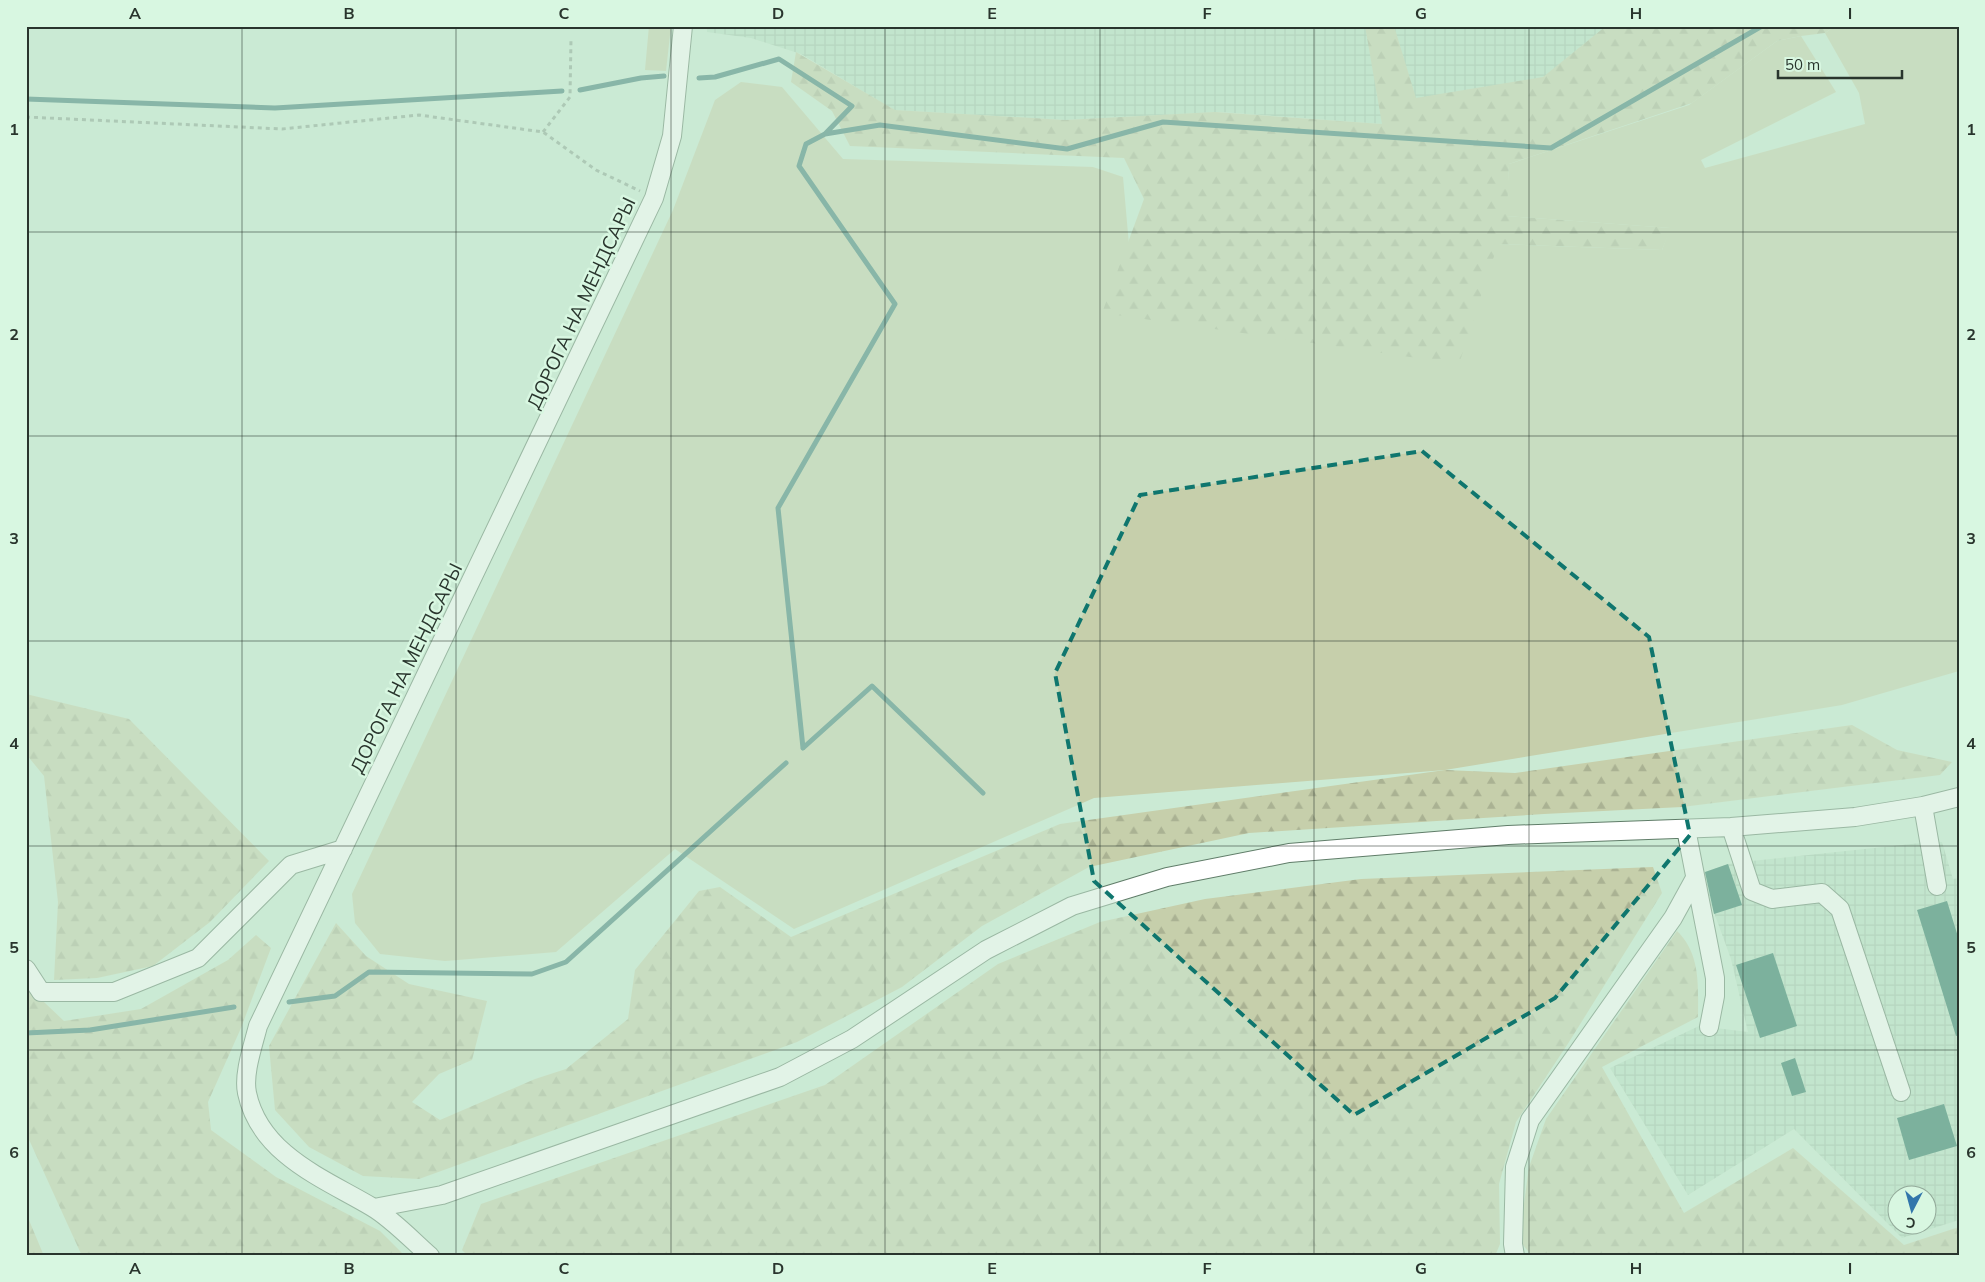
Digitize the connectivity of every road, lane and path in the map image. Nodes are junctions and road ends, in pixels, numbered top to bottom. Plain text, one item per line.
1 (683, 26) edge
2 (571, 38) dead end
3 (26, 117) edge
4 (543, 132) junction
5 (654, 198) junction
6 (1959, 797) edge
7 (1923, 806) junction
8 (1731, 827) junction
9 (1686, 829) junction
10 (343, 849) junction
11 (1695, 878) junction
12 (1936, 886) dead end
13 (26, 969) edge
14 (1710, 1027) dead end
15 (1901, 1092) dead end
16 (374, 1208) junction
17 (430, 1256) edge
18 (1515, 1256) edge

1 - 5 street, ДОРОГА НА МЕНДСАРЫ
2 - 4 path
3 - 4 path
4 - 5 path
5 - 10 street, ДОРОГА НА МЕНДСАРЫ
6 - 7 street
7 - 8 street
7 - 12 street
8 - 9 street
8 - 15 street
9 - 11 street
9 - 16 street
10 - 13 street
10 - 16 street, ДОРОГА НА МЕНДСАРЫ
11 - 14 street
11 - 18 street
16 - 17 street, ДОРОГА НА МЕНДСАРЫ

